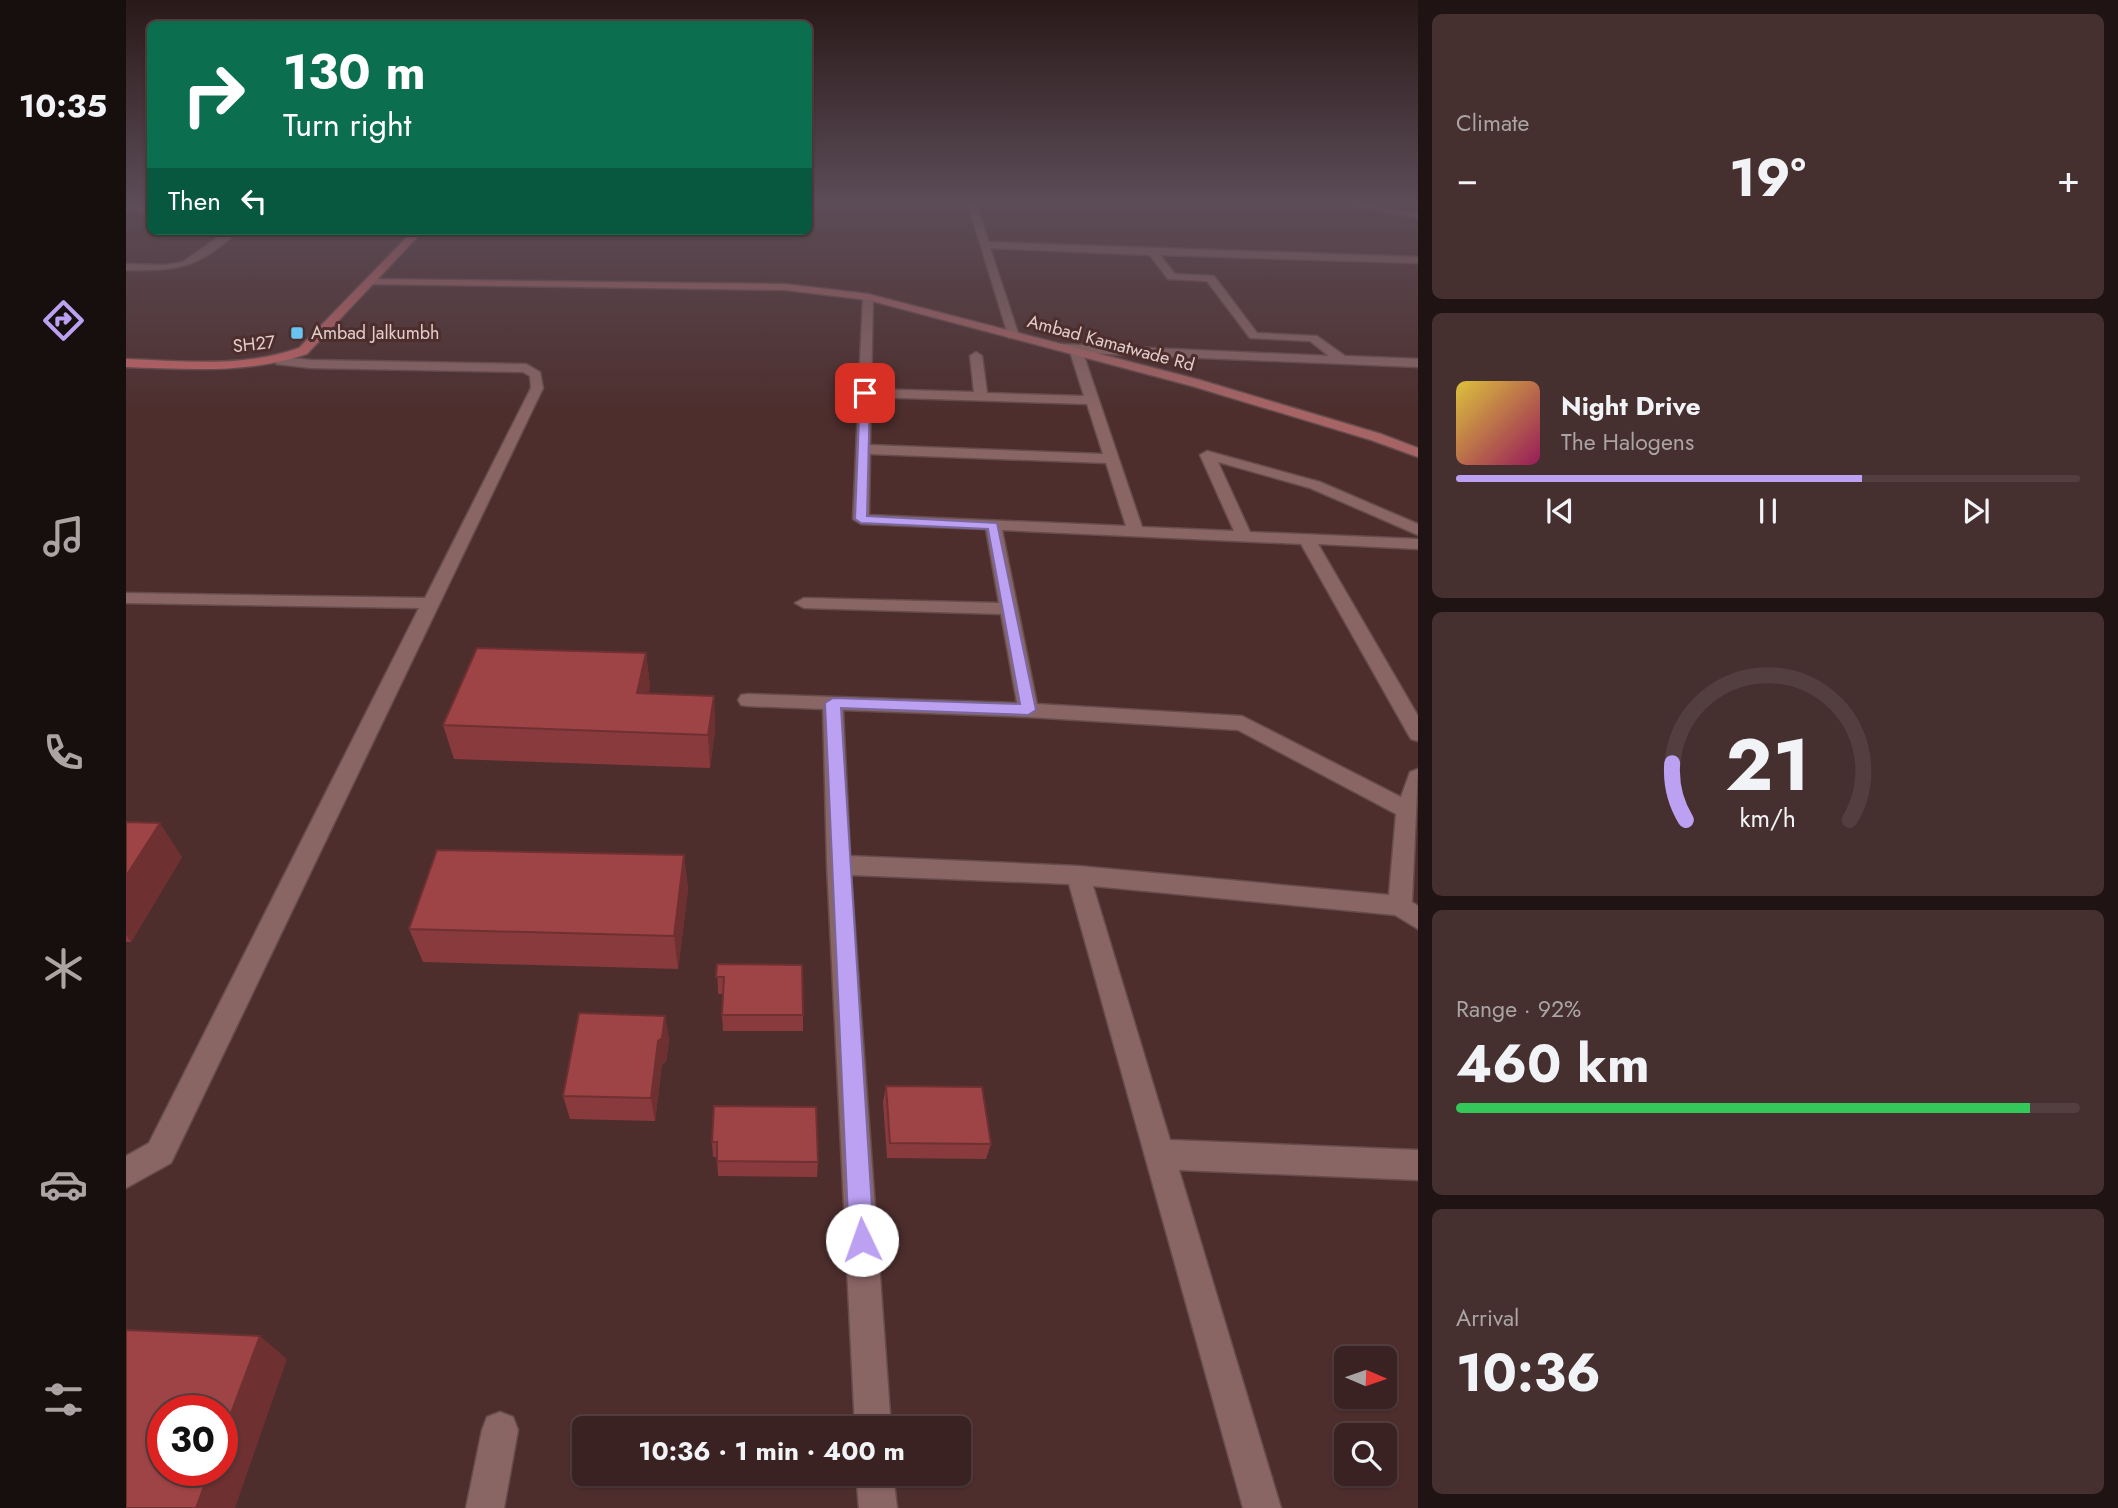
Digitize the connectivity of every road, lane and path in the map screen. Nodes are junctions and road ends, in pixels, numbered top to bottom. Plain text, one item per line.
1 (380, 271) edge
2 (993, 271) edge
3 (1168, 271) edge
4 (370, 282) junction
5 (868, 297) junction
6 (1013, 336) junction
7 (1060, 348) junction
8 (1076, 351) junction
9 (976, 356) dead end
10 (1342, 360) junction
11 (279, 361) junction
12 (126, 363) edge
13 (1418, 363) edge
14 (865, 393) junction
15 (981, 397) junction
16 (1093, 400) junction
17 (863, 449) junction
18 (1418, 453) edge
19 (1112, 459) junction
20 (993, 525) junction
21 (1418, 530) edge
22 (1136, 531) junction
23 (1244, 537) junction
24 (1307, 539) junction
25 (1418, 544) edge
26 (126, 598) edge
27 (431, 603) junction
28 (804, 603) dead end
29 (1009, 609) junction
30 (748, 700) dead end
31 (833, 703) junction
32 (1028, 710) junction
33 (1418, 734) edge
34 (1418, 777) edge
35 (1408, 811) junction
36 (839, 865) junction
37 (1078, 875) junction
38 (1409, 913) edge
39 (1159, 1154) junction
40 (1418, 1165) edge
41 (126, 1173) edge
42 (872, 1416) edge
43 (500, 1430) dead end
44 (876, 1486) edge
45 (485, 1508) edge
46 (877, 1508) edge
47 (1262, 1508) edge

1 - 4 main road, SH27 / SH27
2 - 6 street
3 - 10 street
4 - 5 street, Ambad Kamatwade Rd
4 - 11 main road, SH27 / SH27
5 - 6 street, Ambad Kamatwade Rd
5 - 14 street
6 - 7 street, Ambad Kamatwade Rd
7 - 8 street, Ambad Kamatwade Rd
7 - 10 street
8 - 16 street
8 - 18 street, Ambad Kamatwade Rd
9 - 15 street
10 - 13 street
11 - 12 main road, SH27 / SH27
11 - 27 street
14 - 15 street
14 - 17 street
15 - 16 street
16 - 19 street
17 - 19 street
17 - 20 street
19 - 22 street
20 - 22 street
20 - 29 street
21 - 23 street
22 - 23 street
23 - 24 street
24 - 25 street
24 - 33 street
26 - 27 street
27 - 41 street
28 - 29 street
29 - 32 street
30 - 31 street
31 - 32 street
31 - 36 street
32 - 35 street
34 - 35 street
35 - 38 street
36 - 37 street
36 - 42 street
37 - 38 street
37 - 39 street
39 - 40 street
39 - 47 street
43 - 45 street
44 - 46 street

